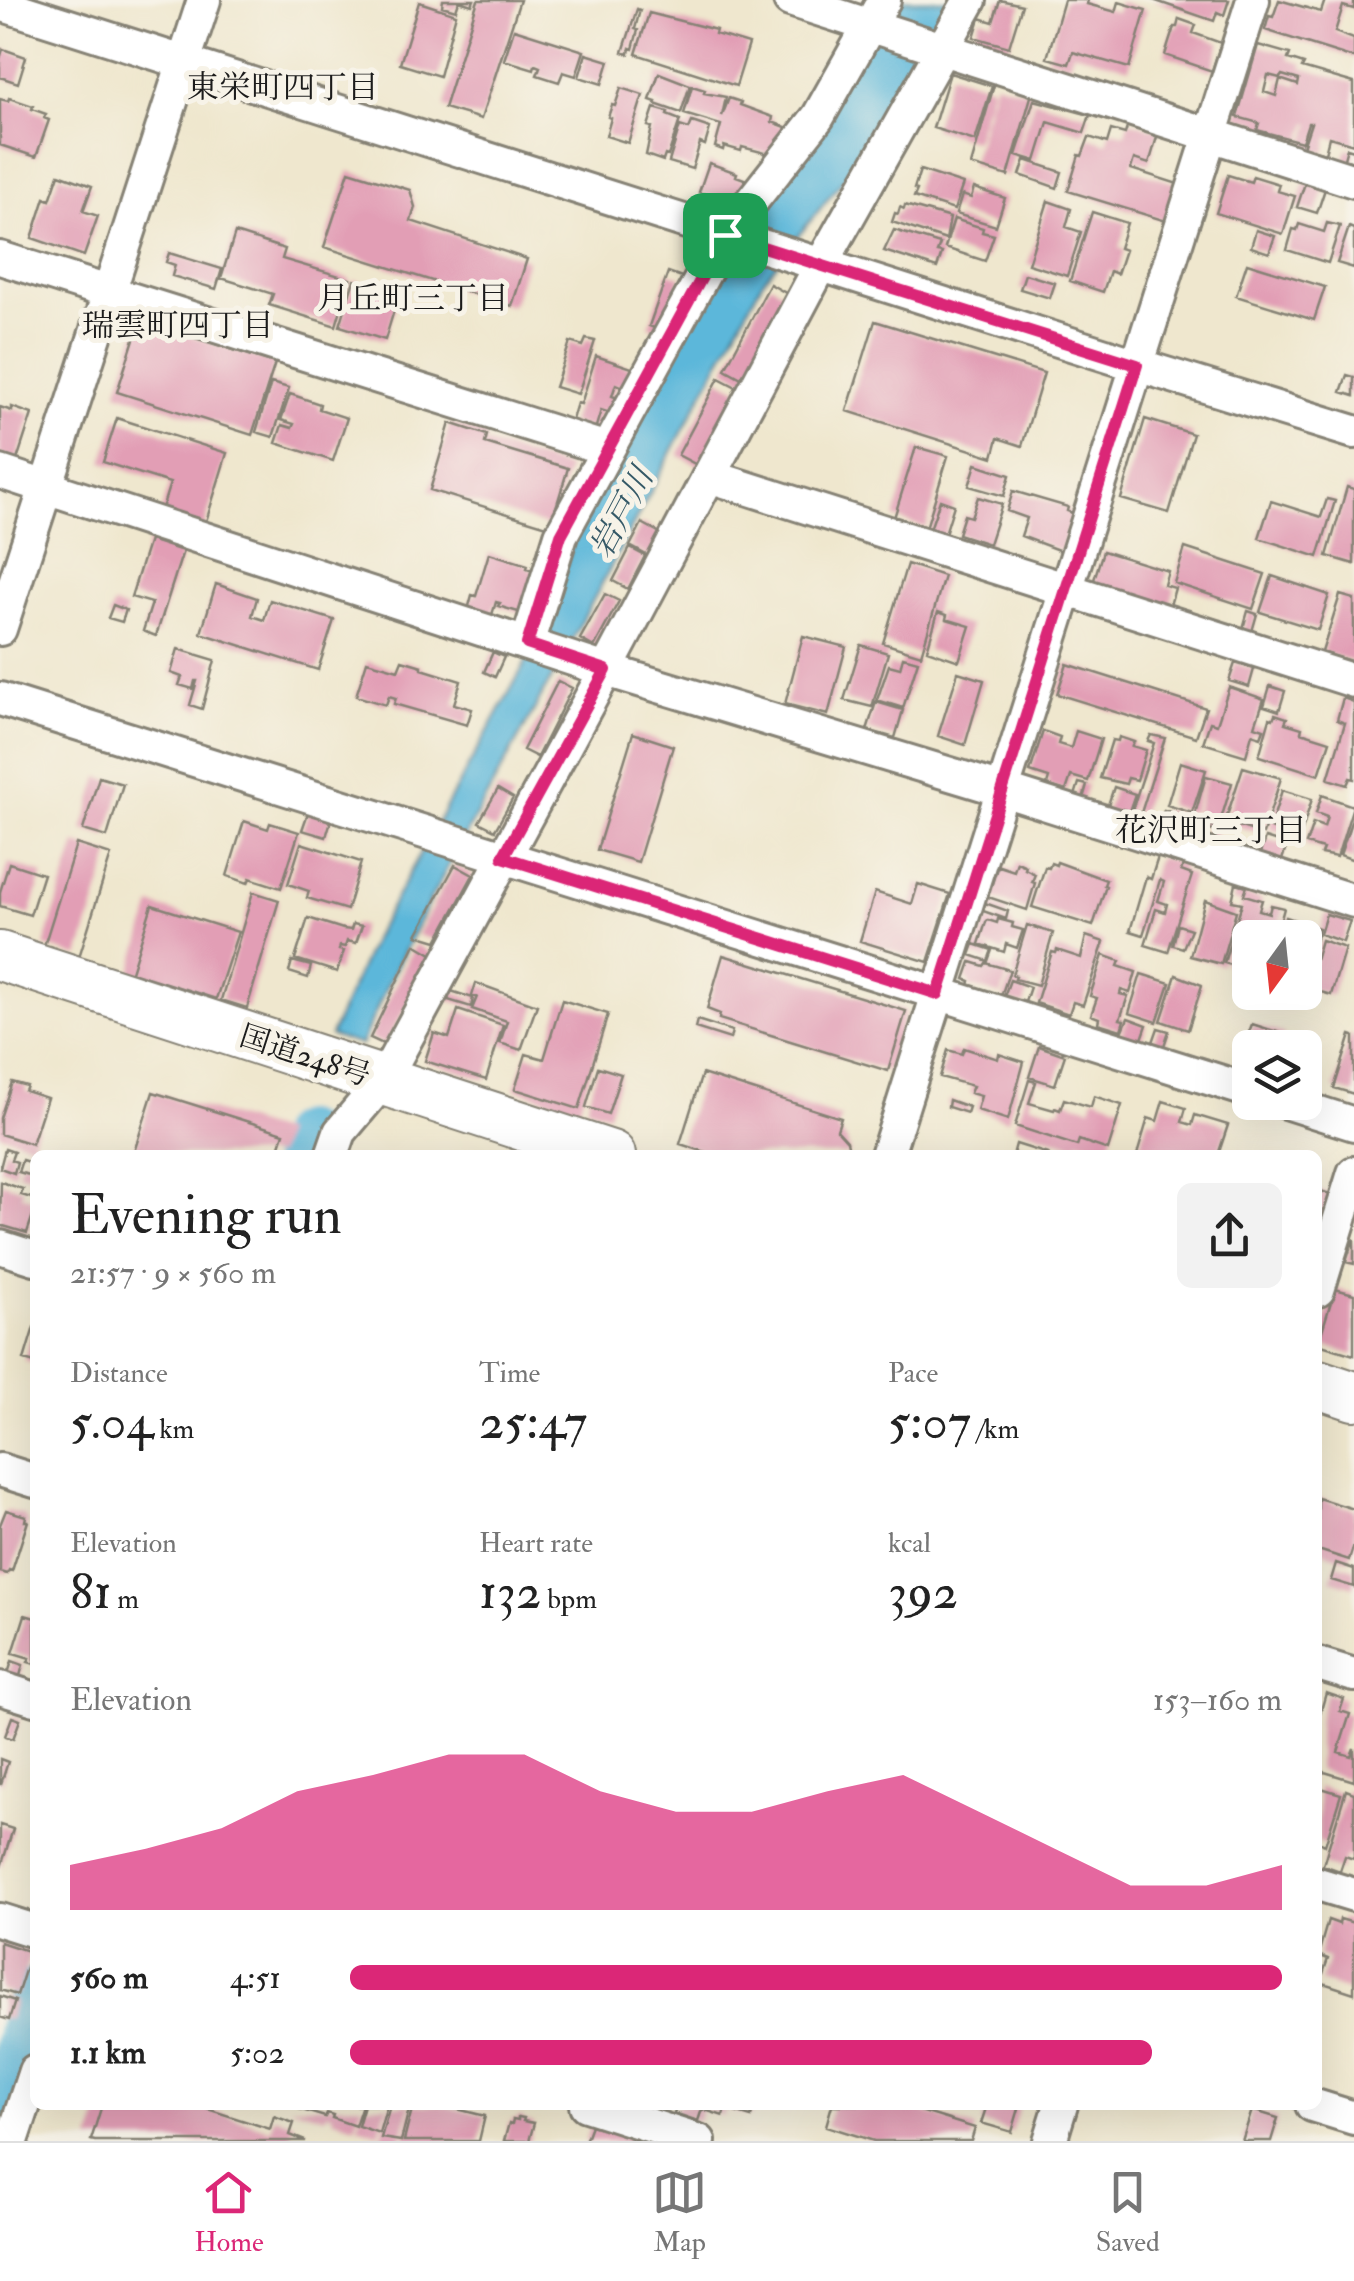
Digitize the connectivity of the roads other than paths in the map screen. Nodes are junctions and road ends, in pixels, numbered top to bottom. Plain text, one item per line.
1 (204, 0) edge
2 (790, 0) edge
3 (970, 0) edge
4 (1253, 0) edge
5 (0, 4) edge
6 (877, 18) edge
7 (937, 46) junction
8 (183, 63) junction
9 (1210, 135) junction
10 (1354, 180) edge
11 (731, 237) junction
12 (0, 258) edge
13 (808, 261) junction
14 (109, 292) junction
15 (1137, 365) junction
16 (1354, 432) edge
17 (608, 450) junction
18 (0, 472) edge
19 (708, 476) junction
20 (46, 486) junction
21 (1066, 588) junction
22 (0, 629) edge
23 (530, 645) junction
24 (606, 670) junction
25 (1354, 681) edge
26 (0, 700) edge
27 (1003, 790) junction
28 (503, 857) junction
29 (1354, 901) edge
30 (0, 956) edge
31 (0, 990) edge
32 (938, 994) junction
33 (1232, 1086) edge
34 (372, 1094) junction
35 (1322, 1114) edge
36 (1354, 1124) edge
37 (334, 1150) edge
38 (496, 1150) edge
39 (591, 1150) edge
40 (889, 1150) edge
41 (1354, 1173) edge
42 (0, 1247) edge
43 (30, 1256) edge
44 (1322, 1277) edge
45 (1322, 1385) edge
46 (1354, 1396) edge
47 (1322, 1416) edge
48 (1354, 1426) edge
49 (0, 1470) edge
50 (30, 1479) edge
51 (1322, 1665) edge
52 (1354, 1675) edge
53 (1322, 1885) edge
54 (1354, 1896) edge
55 (0, 1920) edge
56 (30, 1929) edge
57 (30, 2083) edge
58 (1322, 2108) edge
59 (603, 2110) edge
60 (1059, 2110) edge
61 (1354, 2118) edge
62 (11, 2128) edge
63 (699, 2141) edge
64 (1050, 2141) edge

1 - 8 street
2 - 6 street
3 - 7 street
4 - 9 street
5 - 8 street
6 - 7 street
6 - 11 street
7 - 9 street
7 - 13 street
8 - 11 street
8 - 14 street
9 - 10 street
9 - 15 street
11 - 13 street
11 - 17 street
12 - 14 street
13 - 15 street
13 - 19 street
14 - 17 street
14 - 20 street
15 - 16 street
15 - 21 street
17 - 23 street
18 - 20 street
19 - 21 street
19 - 24 street
20 - 22 street
20 - 23 street
21 - 25 street
21 - 27 street
23 - 24 street
24 - 27 street
24 - 28 street
26 - 28 street
27 - 29 street
27 - 32 street
28 - 32 street
28 - 34 street
30 - 34 highway, 国道248号
31 - 34 highway, 国道248号
32 - 33 street
32 - 40 street
34 - 37 street
34 - 38 highway, 国道248号
34 - 39 highway, 国道248号
35 - 36 street
41 - 44 street
42 - 43 street
45 - 46 highway
47 - 48 highway
49 - 50 street
51 - 52 street
53 - 54 street
55 - 56 street
57 - 62 street
58 - 61 street
59 - 63 street
60 - 64 street

